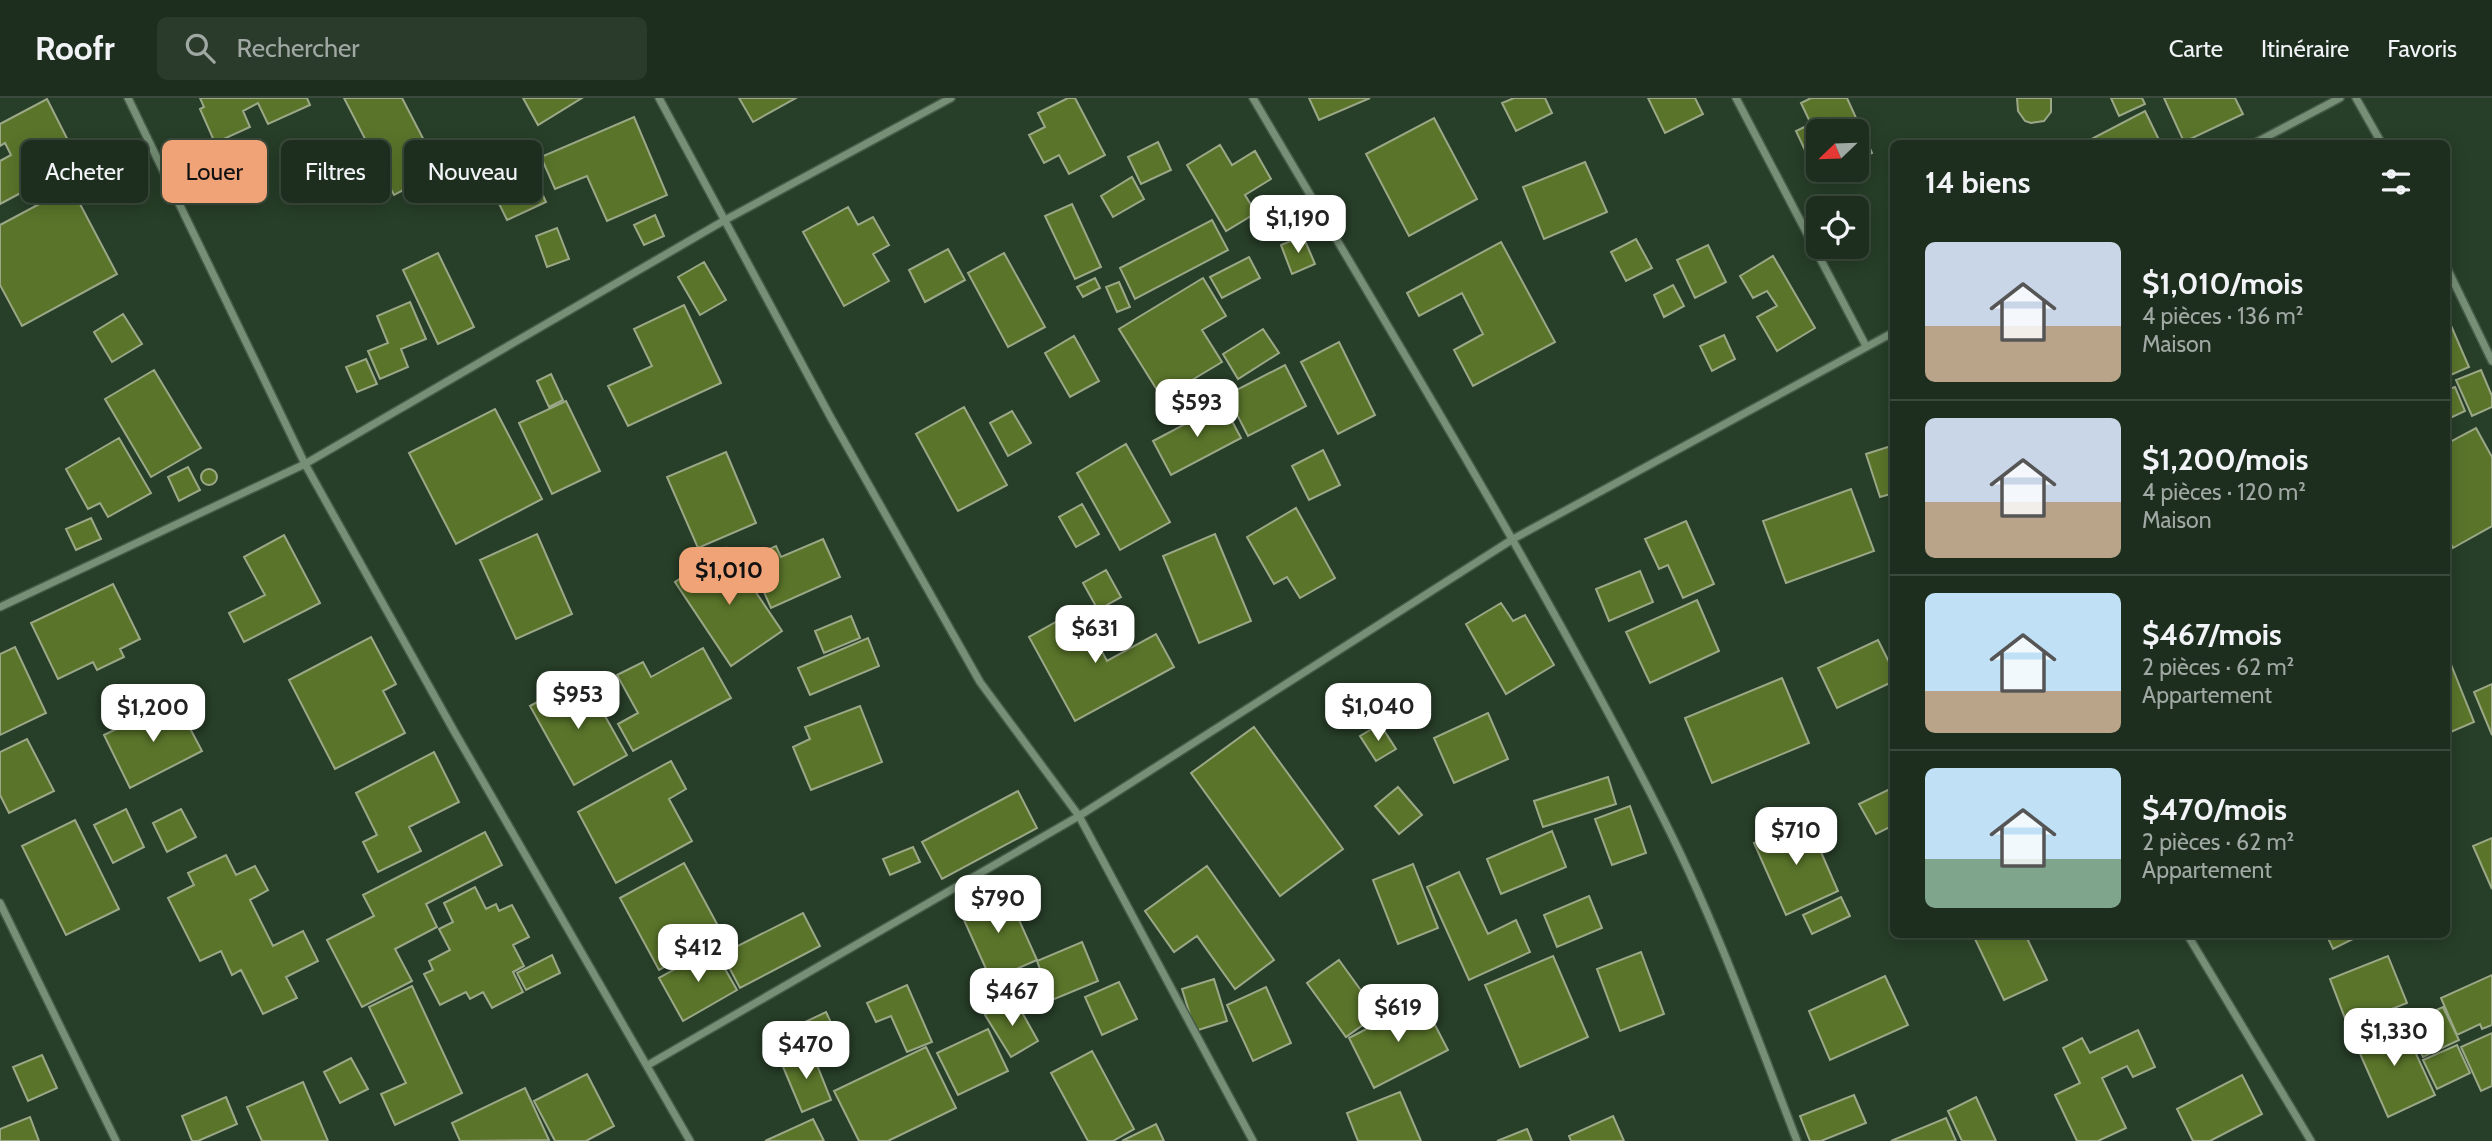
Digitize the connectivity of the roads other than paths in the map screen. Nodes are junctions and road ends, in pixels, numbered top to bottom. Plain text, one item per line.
1 (128, 98) edge
2 (659, 98) edge
3 (951, 98) edge
4 (1253, 98) edge
5 (1736, 98) edge
6 (2340, 98) edge
7 (2356, 98) edge
8 (2261, 140) edge
9 (2380, 140) edge
10 (725, 220) junction
11 (2450, 274) edge
12 (1890, 334) edge
13 (1866, 346) junction
14 (2492, 360) edge
15 (305, 464) junction
16 (1513, 539) junction
17 (0, 607) edge
18 (1079, 816) junction
19 (0, 904) edge
20 (2190, 938) edge
21 (648, 1065) junction
22 (116, 1141) edge
23 (690, 1141) edge
24 (1254, 1141) edge
25 (1797, 1141) edge
26 (2311, 1141) edge

1 - 15 street
2 - 10 street
3 - 10 street
4 - 16 street
5 - 13 street
6 - 8 street
7 - 9 street
10 - 15 street
10 - 18 street
11 - 14 street
12 - 13 street
13 - 16 street
15 - 17 street
15 - 21 street
16 - 18 street
16 - 25 street
18 - 21 street
18 - 24 street
19 - 22 street
20 - 26 street
21 - 23 street

